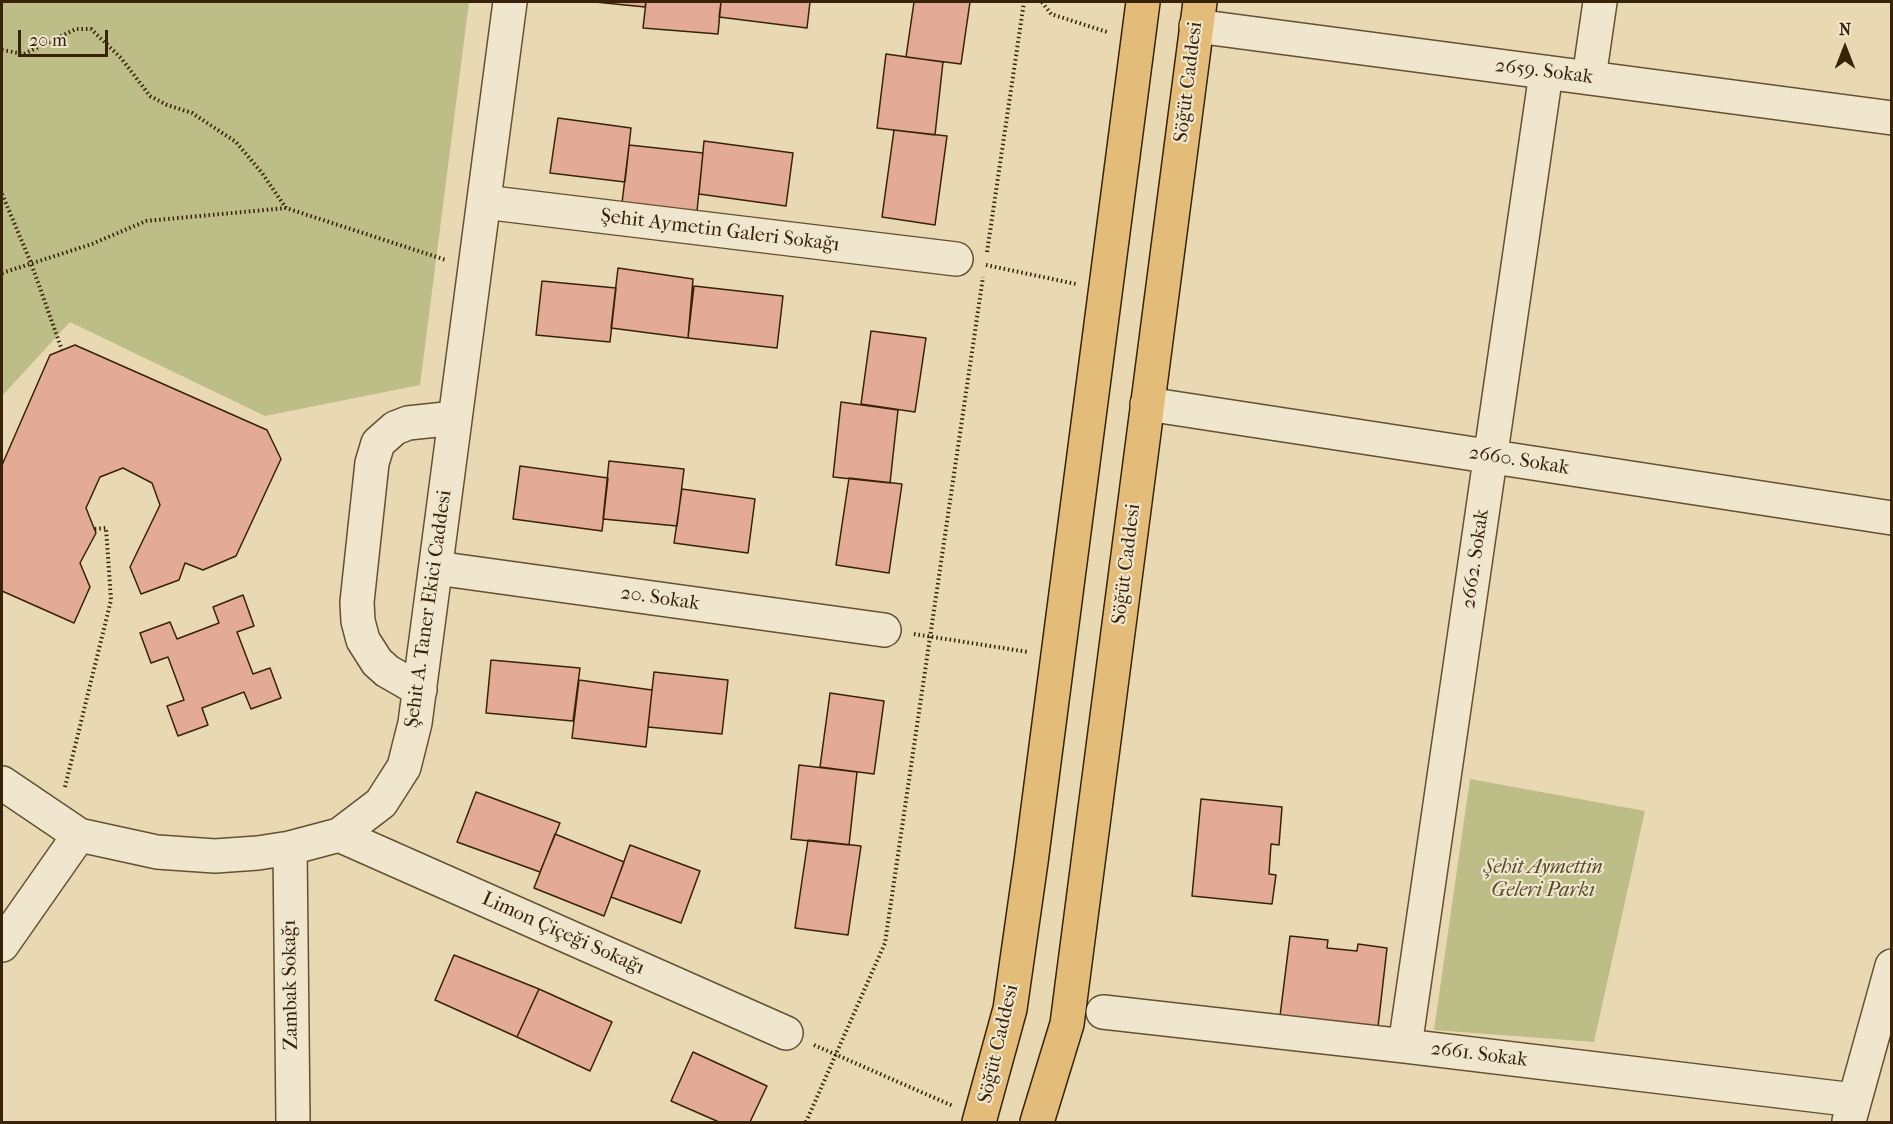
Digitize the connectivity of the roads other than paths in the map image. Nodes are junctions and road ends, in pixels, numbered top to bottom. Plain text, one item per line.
1 (510, 2) edge
2 (1143, 2) edge
3 (1600, 2) edge
4 (1198, 14) edge
5 (1546, 73) junction
6 (1589, 78) junction
7 (1892, 118) edge
8 (484, 202) junction
9 (970, 262) road end
10 (1147, 404) junction
11 (455, 418) junction
12 (1491, 457) junction
13 (1892, 518) edge
14 (436, 568) junction
15 (884, 630) road end
16 (420, 690) junction
17 (2, 783) edge
18 (68, 828) junction
19 (339, 835) junction
20 (290, 848) junction
21 (2, 945) edge
22 (1892, 966) edge
23 (1103, 1012) dead end
24 (786, 1033) road end
25 (1405, 1046) junction
26 (1851, 1111) edge
27 (980, 1121) edge
28 (292, 1122) edge
29 (1036, 1122) edge

1 - 8 street, Şehit A. Taner Ekici Caddesi
2 - 27 main road, Söğüt Caddesi
3 - 6 street
4 - 5 street, 2659. Sokak
4 - 10 main road, Söğüt Caddesi
5 - 6 street, 2659. Sokak
5 - 12 street, 2662. Sokak
6 - 7 street, 2659. Sokak
8 - 9 street, Şehit Aymetin Galeri Sokağı
8 - 11 street, Şehit A. Taner Ekici Caddesi
10 - 12 street, 2660. Sokak
10 - 29 main road, Söğüt Caddesi
11 - 14 street, Şehit A. Taner Ekici Caddesi
11 - 16 street
12 - 13 street, 2660. Sokak
12 - 25 street, 2662. Sokak
14 - 15 street, 20. Sokak
14 - 16 street, Şehit A. Taner Ekici Caddesi
16 - 19 street, Şehit A. Taner Ekici Caddesi
17 - 18 street, Şehit A. Taner Ekici Caddesi
18 - 20 street, Şehit A. Taner Ekici Caddesi
18 - 21 street
19 - 20 street, Şehit A. Taner Ekici Caddesi
19 - 24 street, Limon Çiçeği Sokağı
20 - 28 street, Zambak Sokağı
22 - 26 street
23 - 25 street, 2661. Sokak
25 - 26 street, 2661. Sokak

